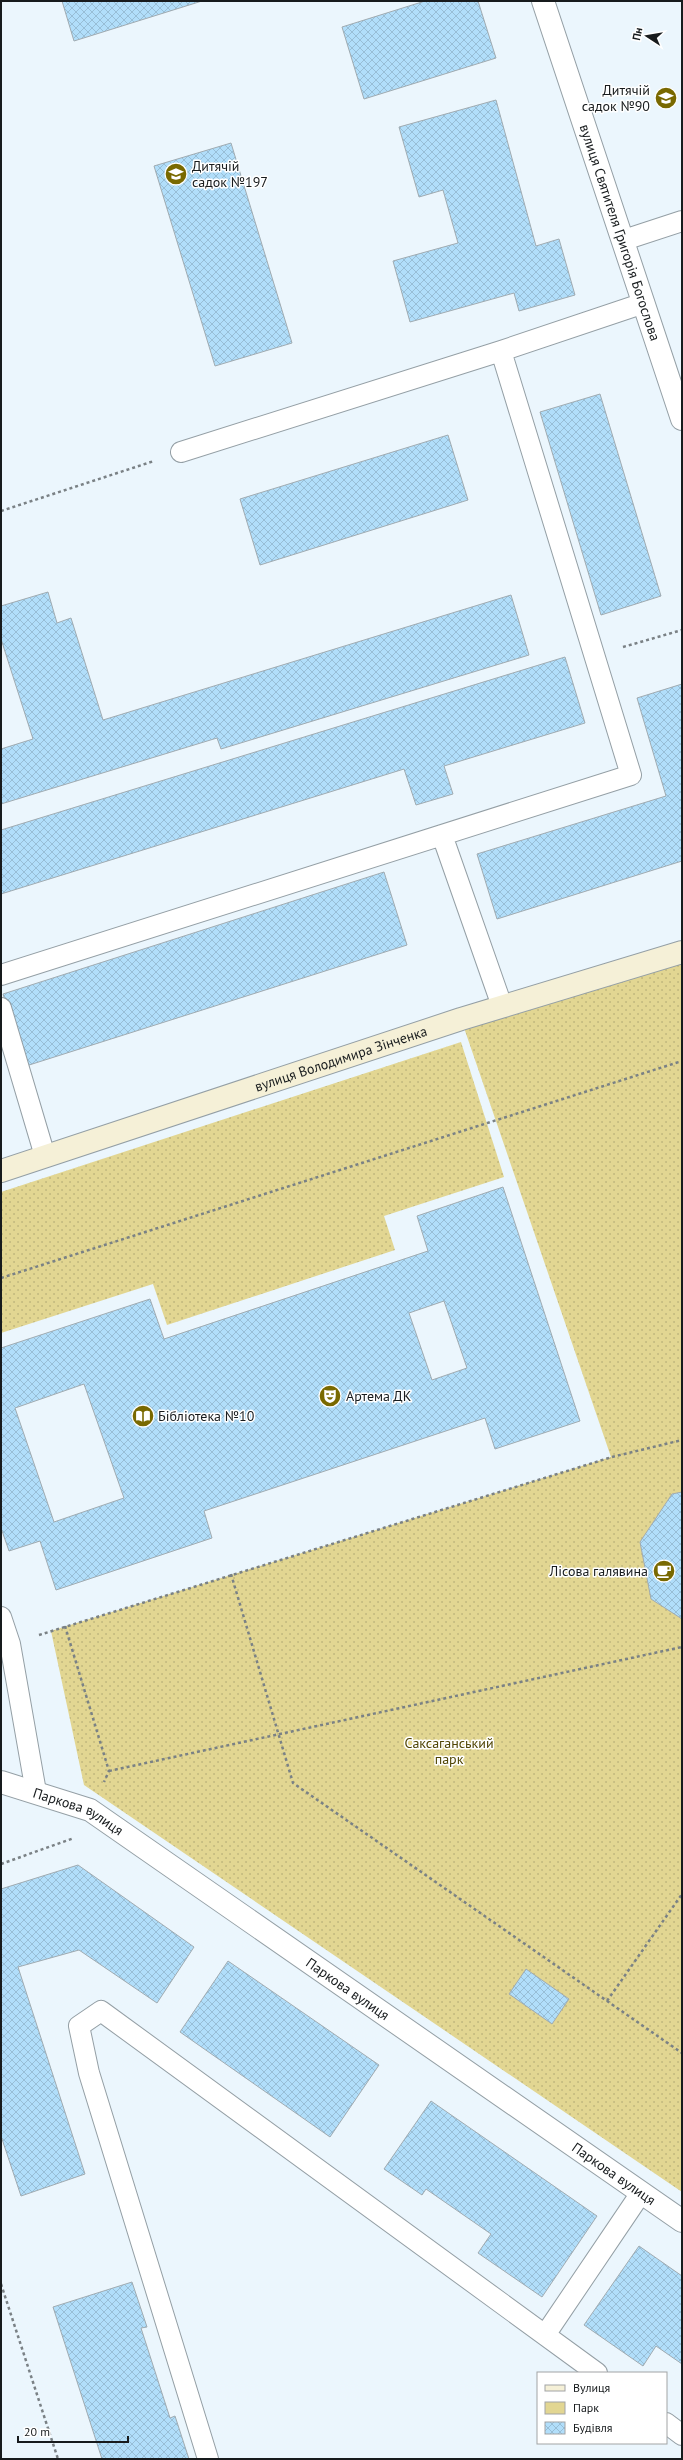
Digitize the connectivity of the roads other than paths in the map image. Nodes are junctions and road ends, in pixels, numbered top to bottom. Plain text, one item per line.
1 (543, 1) edge
2 (682, 221) edge
3 (624, 240) junction
4 (644, 303) junction
5 (502, 351) junction
6 (682, 419) edge
7 (181, 452) road end
8 (442, 835) junction
9 (682, 952) edge
10 (1, 975) edge
11 (502, 1006) junction
12 (1, 1008) edge
13 (46, 1156) junction
14 (1, 1171) edge
15 (1, 1617) edge
16 (1, 1782) edge
17 (36, 1792) junction
18 (642, 2193) junction
19 (682, 2221) edge
20 (545, 2335) junction
21 (596, 2372) edge
22 (667, 2424) edge
23 (682, 2435) edge
24 (208, 2459) edge

1 - 3 street, вулиця Святителя Григорія Богослова
2 - 3 lane
3 - 4 street, вулиця Святителя Григорія Богослова
4 - 5 lane
4 - 6 street, вулиця Святителя Григорія Богослова
5 - 7 lane
5 - 8 lane
8 - 10 lane
8 - 11 lane
9 - 11 main road, вулиця Володимира Зінченка
11 - 13 main road, вулиця Володимира Зінченка
12 - 13 lane
13 - 14 main road, вулиця Володимира Зінченка
15 - 17 lane
16 - 17 street, Паркова вулиця
17 - 18 street, Паркова вулиця
18 - 19 street, Паркова вулиця
18 - 20 lane
20 - 21 lane
20 - 24 lane
22 - 23 lane

